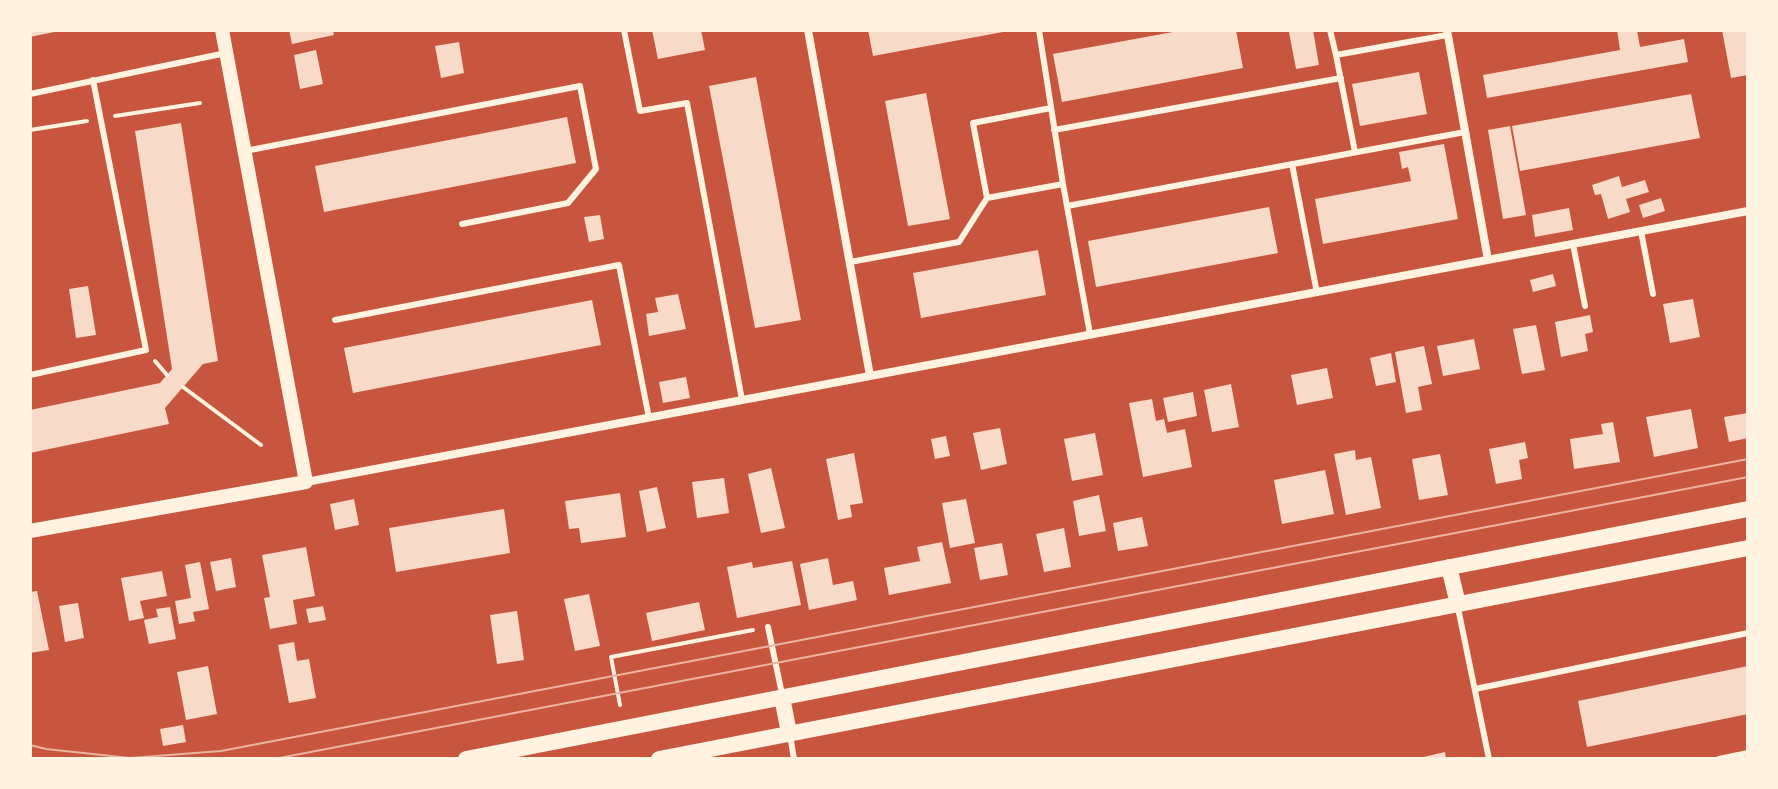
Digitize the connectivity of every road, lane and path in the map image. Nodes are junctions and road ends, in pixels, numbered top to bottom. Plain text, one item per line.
1 (222, 30) edge
2 (624, 30) edge
3 (808, 30) edge
4 (1039, 30) edge
5 (1330, 30) edge
6 (1447, 32) edge
7 (226, 53) junction
8 (1336, 55) junction
9 (1341, 78) junction
10 (93, 80) junction
11 (30, 94) edge
12 (1051, 108) junction
13 (1054, 130) junction
14 (1465, 132) junction
15 (245, 151) junction
16 (1355, 152) junction
17 (1292, 164) junction
18 (1063, 184) junction
19 (987, 198) junction
20 (1067, 206) junction
21 (1748, 211) edge
22 (462, 224) dead end
23 (1641, 231) junction
24 (1573, 244) junction
25 (1488, 260) junction
26 (850, 262) junction
27 (1317, 293) junction
28 (1653, 294) dead end
29 (1585, 306) dead end
30 (335, 320) dead end
31 (1090, 334) junction
32 (30, 375) edge
33 (870, 376) junction
34 (183, 387) dead end
35 (742, 400) junction
36 (649, 418) junction
37 (261, 445) dead end
38 (306, 482) junction
39 (1748, 509) edge
40 (30, 531) edge
41 (1748, 548) edge
42 (1449, 567) junction
43 (1458, 604) junction
44 (768, 627) joint
45 (1748, 633) edge
46 (1475, 689) junction
47 (782, 697) junction
48 (620, 705) dead end
49 (789, 733) junction
50 (1748, 753) edge
51 (466, 759) edge
52 (659, 759) edge
53 (794, 759) edge
54 (1489, 759) edge
55 (1719, 759) edge

1 - 7 street
2 - 35 lane
3 - 26 street
4 - 12 lane
5 - 8 lane
6 - 8 lane
6 - 14 street
7 - 10 lane
7 - 15 street
8 - 9 lane
9 - 13 lane
9 - 16 lane
10 - 11 lane
10 - 32 lane
12 - 13 lane
12 - 19 lane
13 - 18 lane
14 - 16 lane
14 - 25 street
15 - 22 lane
15 - 38 street
16 - 17 lane
17 - 20 lane
17 - 27 lane
18 - 19 lane
18 - 20 lane
19 - 26 lane
20 - 31 lane
21 - 23 street
23 - 24 street
23 - 28 lane
24 - 25 street
24 - 29 lane
25 - 27 street
26 - 33 street
27 - 31 street
30 - 36 lane
31 - 33 street
33 - 35 street
34 - 37 path
35 - 36 street
36 - 38 street
38 - 40 street
39 - 42 main road
41 - 43 main road
42 - 43 main road
42 - 47 main road
43 - 46 lane
43 - 49 main road
44 - 47 lane
44 - 48 path
45 - 46 lane
46 - 54 lane
47 - 49 main road
47 - 51 main road
49 - 52 main road
49 - 53 lane
50 - 55 lane

